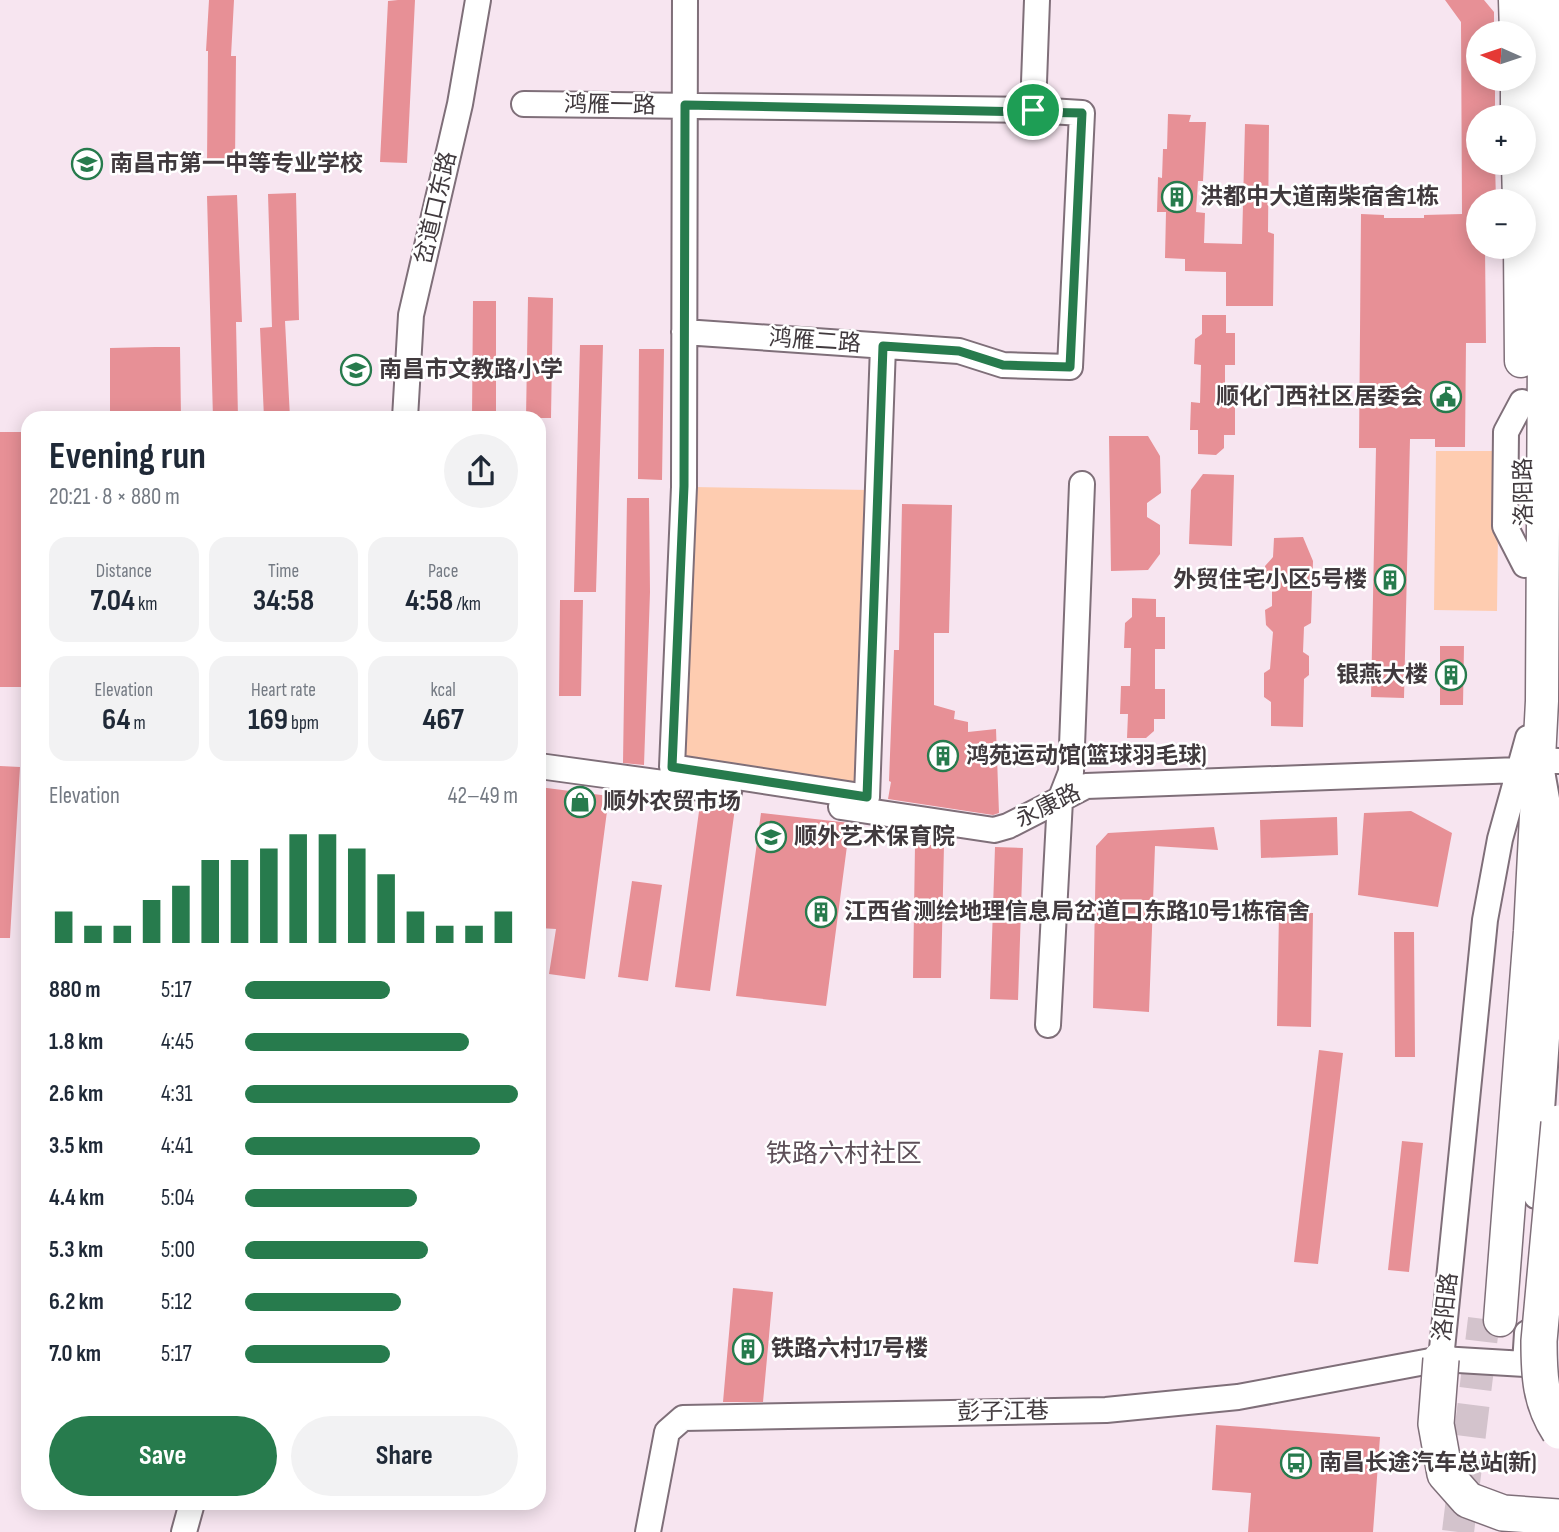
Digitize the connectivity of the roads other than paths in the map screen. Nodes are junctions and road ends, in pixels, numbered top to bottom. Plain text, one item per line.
1 (478, 0) edge
2 (685, 0) edge
3 (1037, 0) edge
4 (1515, 0) edge
5 (1546, 0) edge
6 (1516, 21) edge
7 (524, 104) dead end
8 (685, 105) junction
9 (1033, 110) junction
10 (1520, 259) edge
11 (684, 332) junction
12 (883, 346) junction
13 (1070, 367) joint
14 (405, 411) edge
15 (1082, 484) dead end
16 (1536, 757) edge
17 (546, 767) edge
18 (1060, 800) junction
19 (1048, 1025) dead end
20 (1559, 1123) edge
21 (1492, 1319) tunnel mouth
22 (1559, 1355) edge
23 (1441, 1359) junction
24 (1525, 1364) junction
25 (1559, 1431) edge
26 (190, 1510) edge
27 (1559, 1517) edge
28 (184, 1532) edge
29 (648, 1532) edge

1 - 14 street, 岔道口东路
2 - 8 street
3 - 9 street
4 - 6 main road
5 - 16 main road, 洛阳路
7 - 8 street, 鸿雁一路
8 - 9 street, 鸿雁一路
8 - 11 street
9 - 13 street, 鸿雁一路
10 - 16 main road, 洛阳路
11 - 12 street, 鸿雁二路
11 - 12 street
12 - 13 street, 鸿雁二路
15 - 18 street
16 - 18 street, 永康路
16 - 21 main road, 洛阳路
16 - 23 street, 洛阳路
16 - 24 street, 洛阳路
17 - 18 street, 永康路
18 - 19 street
20 - 25 highway, bridge
22 - 24 street
23 - 24 street, 洛阳路
23 - 27 highway, bridge
23 - 29 street, 彭子江巷
26 - 28 street

